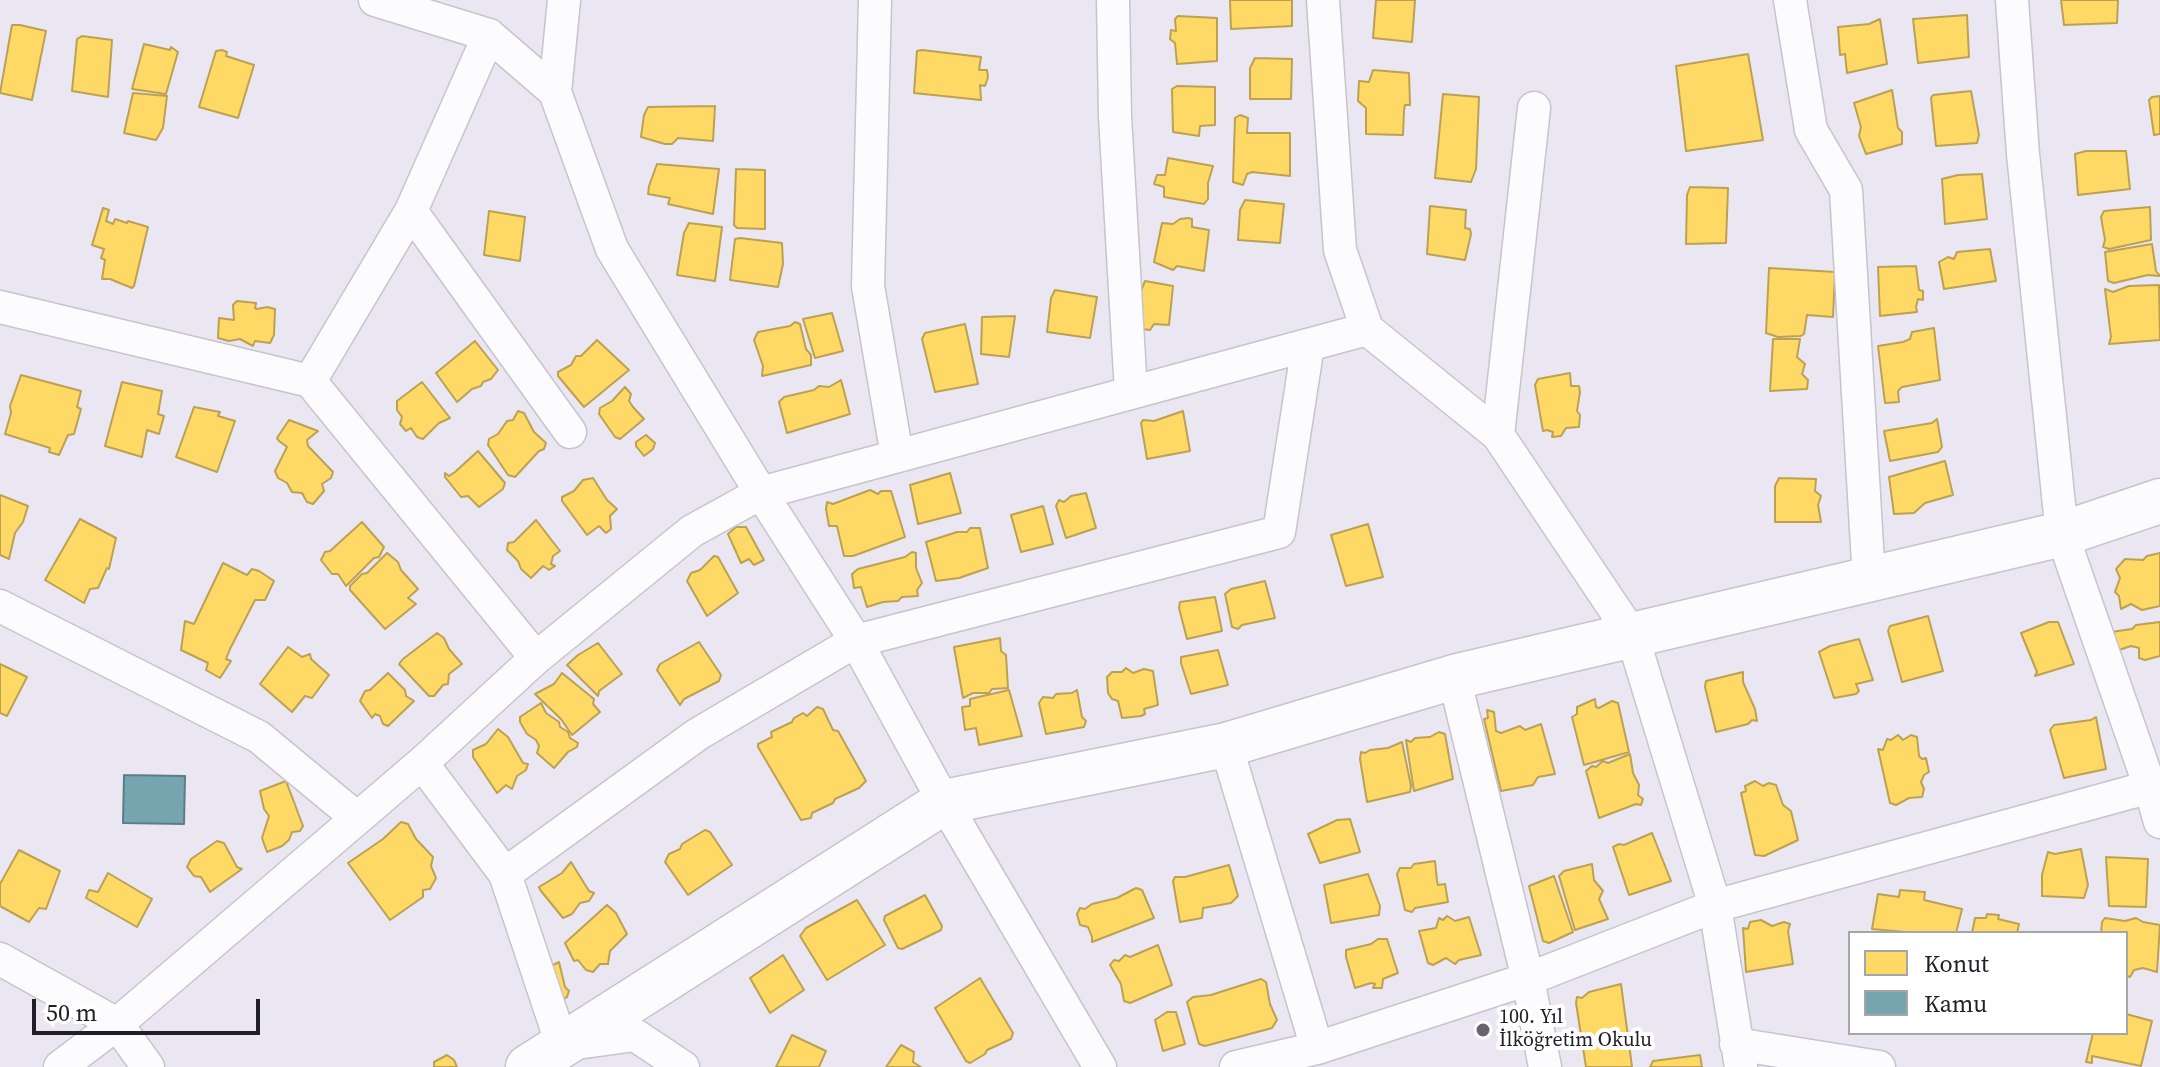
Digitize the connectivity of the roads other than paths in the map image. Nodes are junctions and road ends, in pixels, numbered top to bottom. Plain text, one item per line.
1 (375, 0) edge
2 (564, 0) edge
3 (875, 0) edge
4 (1113, 0) edge
5 (1323, 0) edge
6 (1790, 0) edge
7 (2012, 0) edge
8 (489, 35) junction
9 (555, 92) junction
10 (1534, 108) dead end
11 (411, 211) junction
12 (0, 307) edge
13 (1367, 329) junction
14 (1308, 345) junction
15 (310, 381) junction
16 (1131, 393) junction
17 (570, 432) dead end
18 (1498, 435) junction
19 (897, 456) junction
20 (761, 493) junction
21 (2160, 501) edge
22 (2062, 534) junction
23 (1869, 580) junction
24 (0, 606) edge
25 (1632, 635) junction
26 (856, 641) junction
27 (536, 658) junction
28 (1454, 677) junction
29 (1226, 745) junction
30 (422, 763) junction
31 (2150, 787) junction
32 (944, 802) junction
33 (357, 818) junction
34 (2160, 822) edge
35 (505, 874) junction
36 (1715, 906) junction
37 (0, 959) edge
38 (1528, 979) junction
39 (117, 1024) junction
40 (1317, 1048) junction
41 (545, 1056) edge
42 (1738, 1056) edge
43 (60, 1067) edge
44 (148, 1067) edge
45 (683, 1067) edge
46 (1100, 1067) edge
47 (1236, 1067) edge
48 (1545, 1067) edge
49 (1879, 1067) edge

1 - 8 street
2 - 9 street
3 - 19 street
4 - 16 street
5 - 13 street
6 - 23 street
7 - 22 street
8 - 9 street
8 - 11 street
9 - 20 street
10 - 18 street
11 - 15 street
11 - 17 street
12 - 15 street
13 - 14 street
13 - 18 street
14 - 16 street
14 - 26 street
15 - 27 street
16 - 19 street
18 - 25 street
19 - 20 street
20 - 26 street
20 - 27 street
21 - 22 street
22 - 23 street
22 - 31 street
23 - 25 street
24 - 33 street
25 - 28 street
25 - 36 street
26 - 32 street
26 - 35 street
27 - 30 street
28 - 29 street
28 - 38 street
29 - 32 street
29 - 40 street
30 - 33 street
30 - 35 street
31 - 34 street
31 - 36 street
32 - 41 street
32 - 46 street
33 - 39 street
35 - 41 street
36 - 38 street
36 - 42 street
37 - 39 street
38 - 40 street
38 - 48 street
39 - 43 street
39 - 44 street
40 - 47 street
41 - 45 street
42 - 49 street

